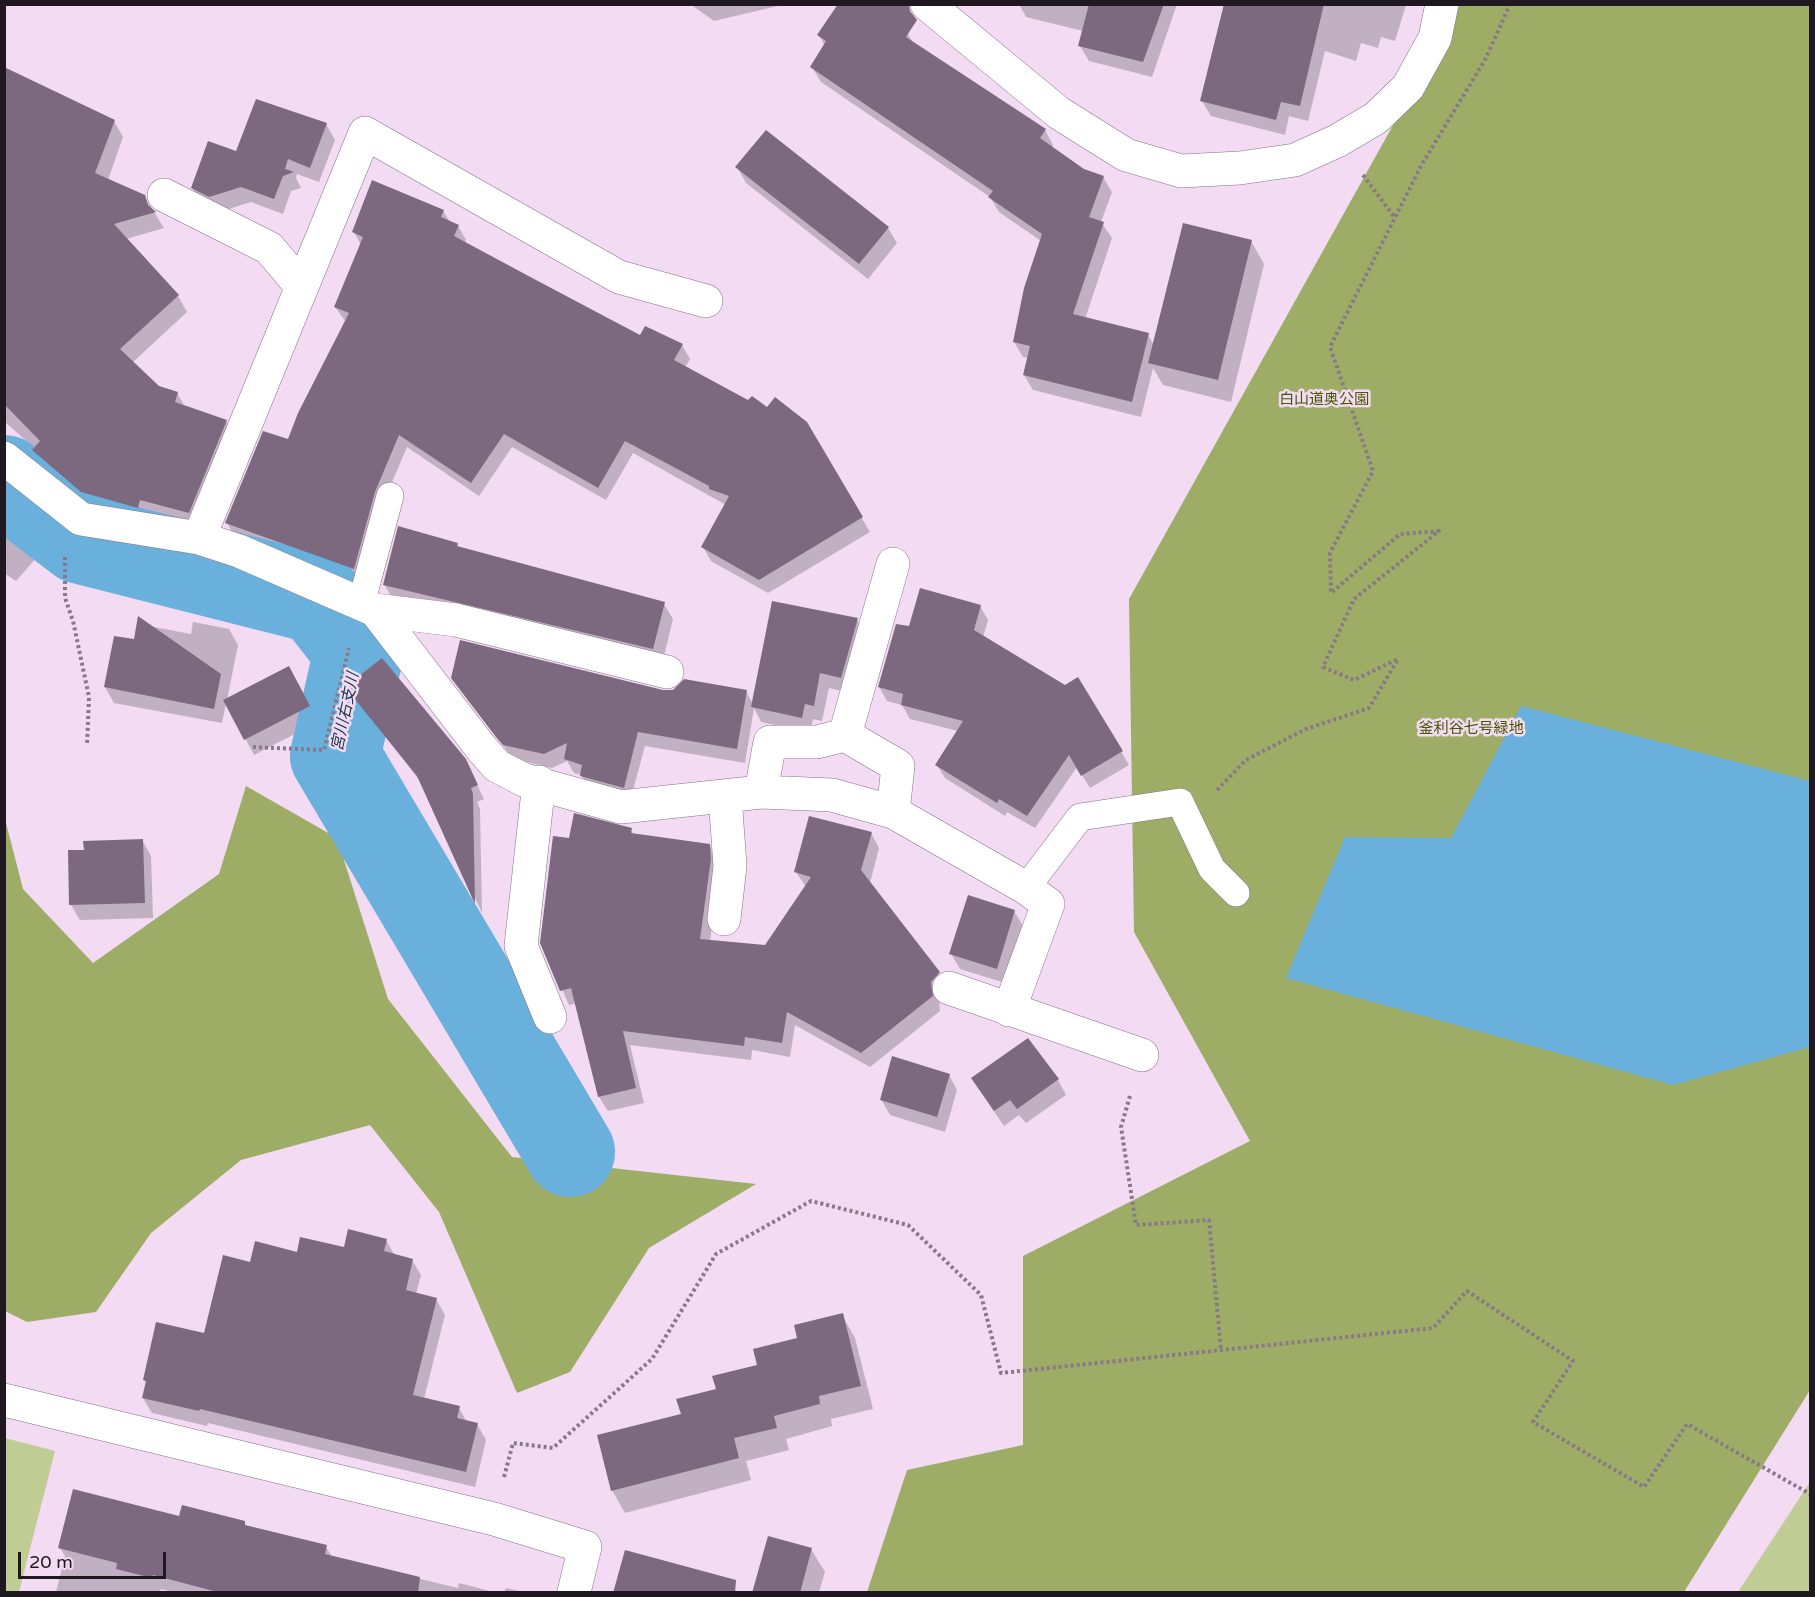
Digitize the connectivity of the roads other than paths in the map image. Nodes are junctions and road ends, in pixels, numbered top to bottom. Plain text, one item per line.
1 (927, 4) edge
2 (1442, 4) edge
3 (164, 195) dead end
4 (301, 286) junction
5 (706, 301) dead end
6 (4, 458) edge
7 (390, 496) dead end
8 (199, 538) junction
9 (893, 564) dead end
10 (368, 607) junction
11 (667, 672) dead end
12 (845, 735) junction
13 (539, 782) junction
14 (761, 792) junction
15 (724, 796) junction
16 (893, 812) junction
17 (1026, 888) junction
18 (1236, 893) dead end
19 (724, 920) dead end
20 (949, 988) dead end
21 (1009, 1010) junction
22 (550, 1017) dead end
23 (1142, 1055) road end
24 (4, 1400) edge
25 (574, 1593) edge

1 - 2 street
3 - 4 street
4 - 5 street
4 - 8 street
6 - 8 street
7 - 10 lane
8 - 10 street
9 - 12 street
10 - 11 street
10 - 13 street
12 - 14 street
12 - 16 street
13 - 15 street
13 - 22 street
14 - 15 street
14 - 16 street
15 - 19 street
16 - 17 street
17 - 18 lane
17 - 21 street
20 - 21 street
21 - 23 street
24 - 25 street

